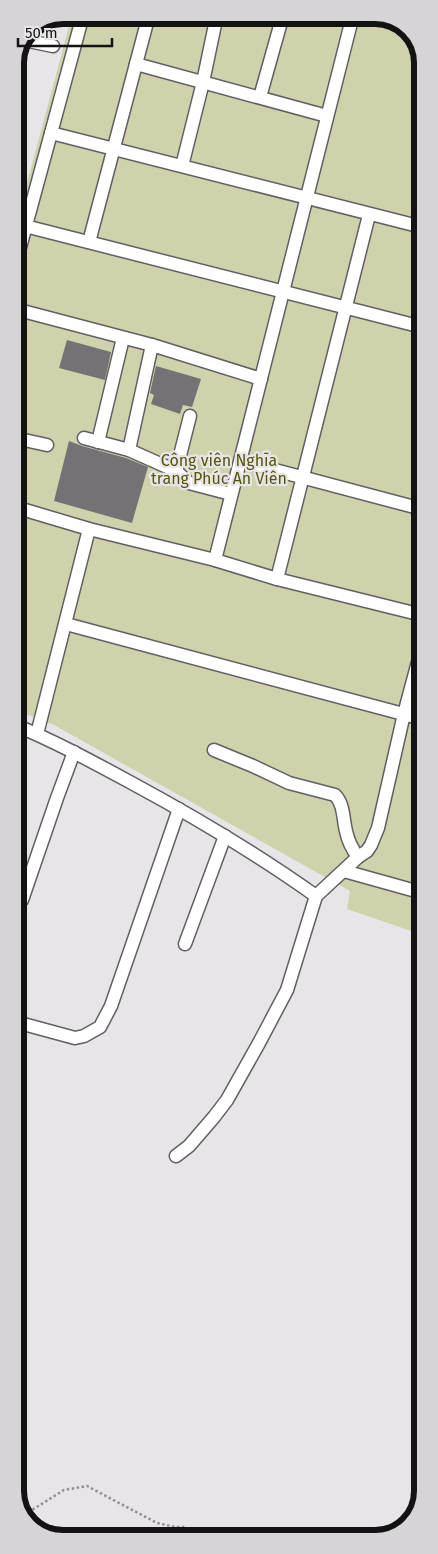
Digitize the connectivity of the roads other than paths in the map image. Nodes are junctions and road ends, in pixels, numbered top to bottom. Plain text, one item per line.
1 (80, 24) edge
2 (147, 24) edge
3 (215, 24) edge
4 (280, 24) edge
5 (351, 24) edge
6 (30, 41) edge
7 (52, 46) dead end
8 (136, 64) junction
9 (203, 82) junction
10 (260, 97) junction
11 (327, 116) junction
12 (51, 133) junction
13 (113, 149) junction
14 (182, 166) junction
15 (306, 199) junction
16 (369, 215) junction
17 (414, 225) edge
18 (25, 226) junction
19 (24, 230) edge
20 (89, 242) junction
21 (284, 293) junction
22 (346, 309) junction
23 (24, 311) edge
24 (414, 326) edge
25 (123, 338) junction
26 (152, 345) junction
27 (261, 379) junction
28 (190, 416) dead end
29 (84, 438) dead end
30 (24, 440) edge
31 (98, 442) junction
32 (47, 445) dead end
33 (129, 450) junction
34 (241, 462) junction
35 (176, 471) junction
36 (303, 479) junction
37 (232, 494) junction
38 (414, 506) edge
39 (24, 510) edge
40 (89, 528) junction
41 (215, 560) junction
42 (277, 579) junction
43 (414, 613) edge
44 (66, 624) junction
45 (414, 677) edge
46 (404, 714) junction
47 (414, 717) edge
48 (24, 728) edge
49 (38, 734) junction
50 (214, 750) dead end
51 (74, 752) junction
52 (179, 809) junction
53 (225, 836) junction
54 (358, 857) junction
55 (344, 871) junction
56 (414, 890) edge
57 (24, 894) edge
58 (316, 896) junction
59 (185, 944) dead end
60 (24, 1024) edge
61 (176, 1156) dead end

1 - 12 street
2 - 8 street
3 - 9 street
4 - 10 street
5 - 11 street
6 - 7 street
8 - 9 street
8 - 13 street
9 - 10 street
9 - 14 street
10 - 11 street
11 - 15 street
12 - 13 street
12 - 18 street
13 - 14 street
13 - 20 street
14 - 15 street
15 - 16 street
15 - 21 street
16 - 17 street
16 - 22 street
18 - 19 street
18 - 20 street
20 - 21 street
21 - 22 street
21 - 27 street
22 - 24 street
22 - 36 street
23 - 25 street
25 - 26 street
25 - 31 street
26 - 27 street
26 - 33 street
27 - 34 street
28 - 35 street
29 - 31 street
30 - 32 street
31 - 33 street
33 - 35 street
34 - 36 street
34 - 37 street
35 - 37 street
36 - 38 street
36 - 42 street
37 - 41 street
39 - 40 street
40 - 41 street
40 - 44 street
41 - 42 street
42 - 43 street
44 - 46 street
44 - 49 street
45 - 46 street
46 - 47 street
46 - 54 street
48 - 49 street
49 - 51 street
50 - 54 street
51 - 52 street
51 - 57 street
52 - 53 street
52 - 60 street
53 - 58 street
53 - 59 street
54 - 55 street
55 - 56 street
55 - 58 street
58 - 61 street

